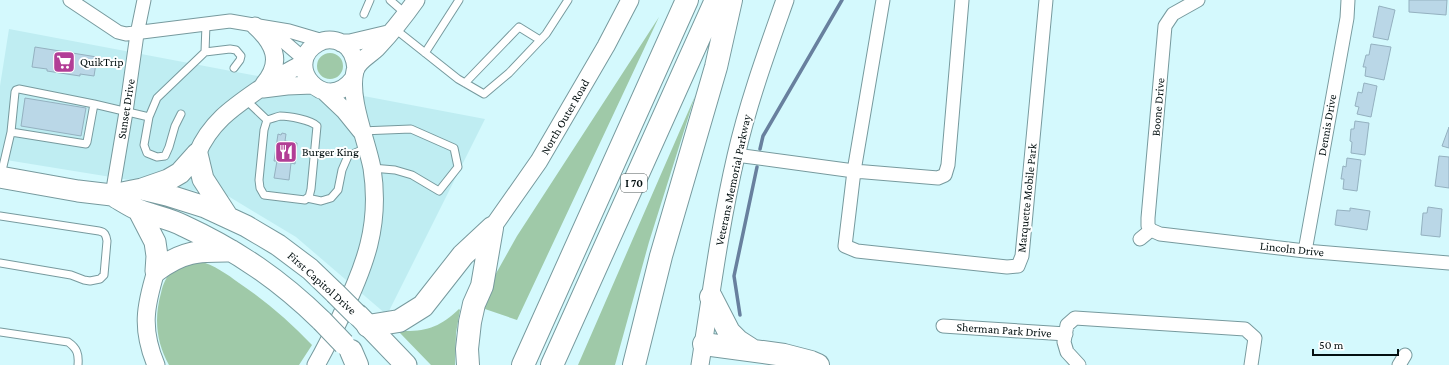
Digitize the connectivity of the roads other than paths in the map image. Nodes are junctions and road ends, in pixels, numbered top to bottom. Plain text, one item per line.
1 (70, 0) edge
2 (144, 0) edge
3 (370, 0) edge
4 (390, 0) edge
5 (416, 0) edge
6 (458, 0) edge
7 (568, 0) edge
8 (630, 0) edge
9 (687, 0) edge
10 (716, 0) edge
11 (732, 0) edge
12 (785, 0) edge
13 (883, 0) edge
14 (962, 0) edge
15 (1046, 0) edge
16 (1198, 0) edge
17 (1348, 0) edge
18 (364, 14) dead end
19 (406, 14) junction
20 (206, 24) junction
21 (262, 27) junction
22 (391, 31) junction
23 (137, 34) junction
24 (540, 40) junction
25 (323, 41) junction
26 (342, 43) junction
27 (204, 52) junction
28 (425, 53) junction
29 (304, 61) junction
30 (234, 68) dead end
31 (354, 74) junction
32 (465, 83) junction
33 (318, 88) junction
34 (259, 90) junction
35 (245, 99) junction
36 (94, 104) junction
37 (126, 112) junction
38 (181, 114) dead end
39 (149, 117) junction
40 (268, 120) junction
41 (361, 131) junction
42 (11, 132) junction
43 (367, 147) junction
44 (197, 154) junction
45 (736, 155) junction
46 (372, 168) junction
47 (854, 171) junction
48 (0, 177) edge
49 (142, 189) junction
50 (112, 195) junction
51 (307, 198) junction
52 (139, 210) junction
53 (0, 216) edge
54 (227, 216) junction
55 (492, 228) junction
56 (1151, 230) junction
57 (1140, 239) dead end
58 (234, 251) junction
59 (1305, 251) junction
60 (0, 263) edge
61 (1449, 263) edge
62 (156, 271) junction
63 (711, 297) junction
64 (363, 321) junction
65 (943, 326) dead end
66 (0, 332) edge
67 (1066, 334) junction
68 (704, 344) junction
69 (753, 351) junction
70 (354, 356) edge
71 (633, 362) edge
72 (78, 365) edge
73 (156, 365) edge
74 (316, 365) edge
75 (406, 365) edge
76 (468, 365) edge
77 (523, 365) edge
78 (552, 365) edge
79 (700, 365) edge
80 (818, 365) edge
81 (1079, 365) edge
82 (1251, 365) edge

1 - 23 street
2 - 23 street, Sunset Drive
3 - 18 lane
4 - 19 lane
5 - 19 street
6 - 28 lane
7 - 24 lane
8 - 55 street, North Outer Road
9 - 77 highway, I 70
10 - 78 highway, I 70
11 - 71 highway
12 - 45 street, Veterans Memorial Parkway
13 - 47 street, Marquette Mobile Park
14 - 47 street
15 - 47 street, Marquette Mobile Park
16 - 56 street, Boone Drive
17 - 59 street, Dennis Drive
19 - 22 street
20 - 21 street
20 - 23 street
20 - 27 lane
21 - 25 street
21 - 29 street
21 - 34 street
22 - 26 street
22 - 28 lane
22 - 31 street
23 - 37 street, Sunset Drive
24 - 32 lane
24 - 32 lane
25 - 26 street
25 - 29 street
26 - 31 street
27 - 30 lane
27 - 39 lane
28 - 32 lane
29 - 33 street
29 - 34 street
31 - 33 street
31 - 41 street
33 - 34 street
33 - 41 street
34 - 35 street
35 - 40 lane
35 - 44 street
36 - 37 lane
36 - 42 lane
36 - 42 lane
37 - 39 lane
37 - 50 street, Sunset Drive
38 - 39 lane
40 - 51 lane
40 - 51 lane
41 - 43 street
41 - 46 lane
42 - 48 lane
43 - 46 street
43 - 51 lane
44 - 49 main road
44 - 54 main road
45 - 47 street
45 - 63 street, Veterans Memorial Parkway
46 - 74 street
48 - 50 main road, First Capitol Drive
49 - 50 main road, First Capitol Drive
49 - 54 main road, First Capitol Drive
50 - 52 main road, First Capitol Drive
52 - 58 main road, First Capitol Drive
52 - 62 main road
53 - 60 lane
54 - 64 main road, First Capitol Drive, bridge
55 - 64 highway
55 - 76 highway
56 - 57 street
56 - 59 street, Lincoln Drive
58 - 62 main road
58 - 70 main road, First Capitol Drive, bridge
59 - 61 street, Lincoln Drive
62 - 73 street
63 - 68 street, Veterans Memorial Parkway
63 - 69 highway
64 - 75 main road, First Capitol Drive
65 - 67 street, Sherman Park Drive
66 - 72 lane
67 - 81 street
67 - 82 street
68 - 69 highway
68 - 79 street, Veterans Memorial Parkway
69 - 80 highway

